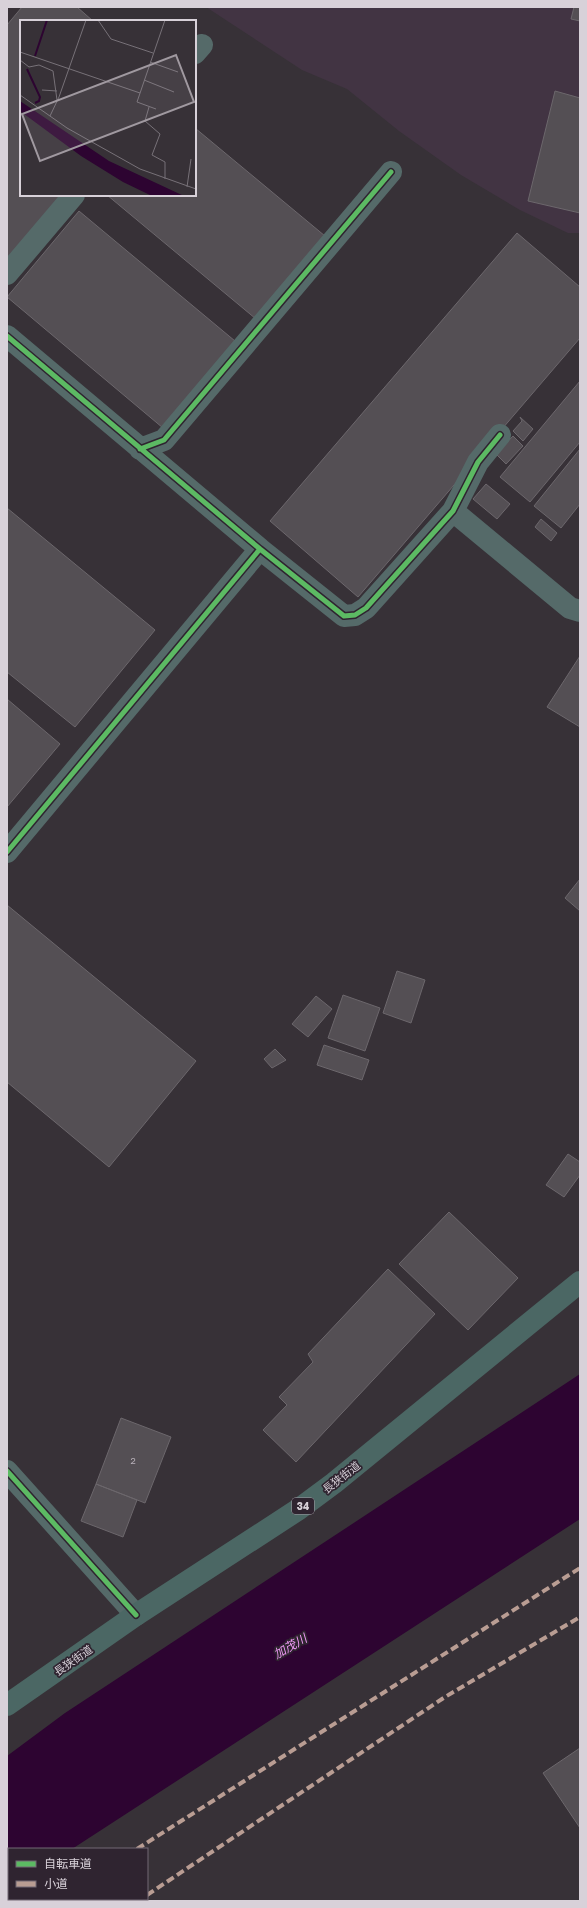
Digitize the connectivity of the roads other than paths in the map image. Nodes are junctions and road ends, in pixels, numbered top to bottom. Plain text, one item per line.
1 (391, 172) dead end
2 (73, 196) edge
3 (7, 274) edge
4 (7, 336) edge
5 (500, 434) dead end
6 (140, 449) junction
7 (453, 510) junction
8 (260, 549) junction
9 (580, 611) edge
10 (7, 852) edge
11 (580, 1282) edge
12 (8, 1473) edge
13 (136, 1615) junction
14 (7, 1705) edge

1 - 6 street
2 - 3 street
4 - 6 street
5 - 7 street
6 - 8 street
7 - 8 street
7 - 9 street
8 - 10 street
11 - 13 main road, 長狭街道 / 34
12 - 13 street
13 - 14 main road, 長狭街道 / 34

